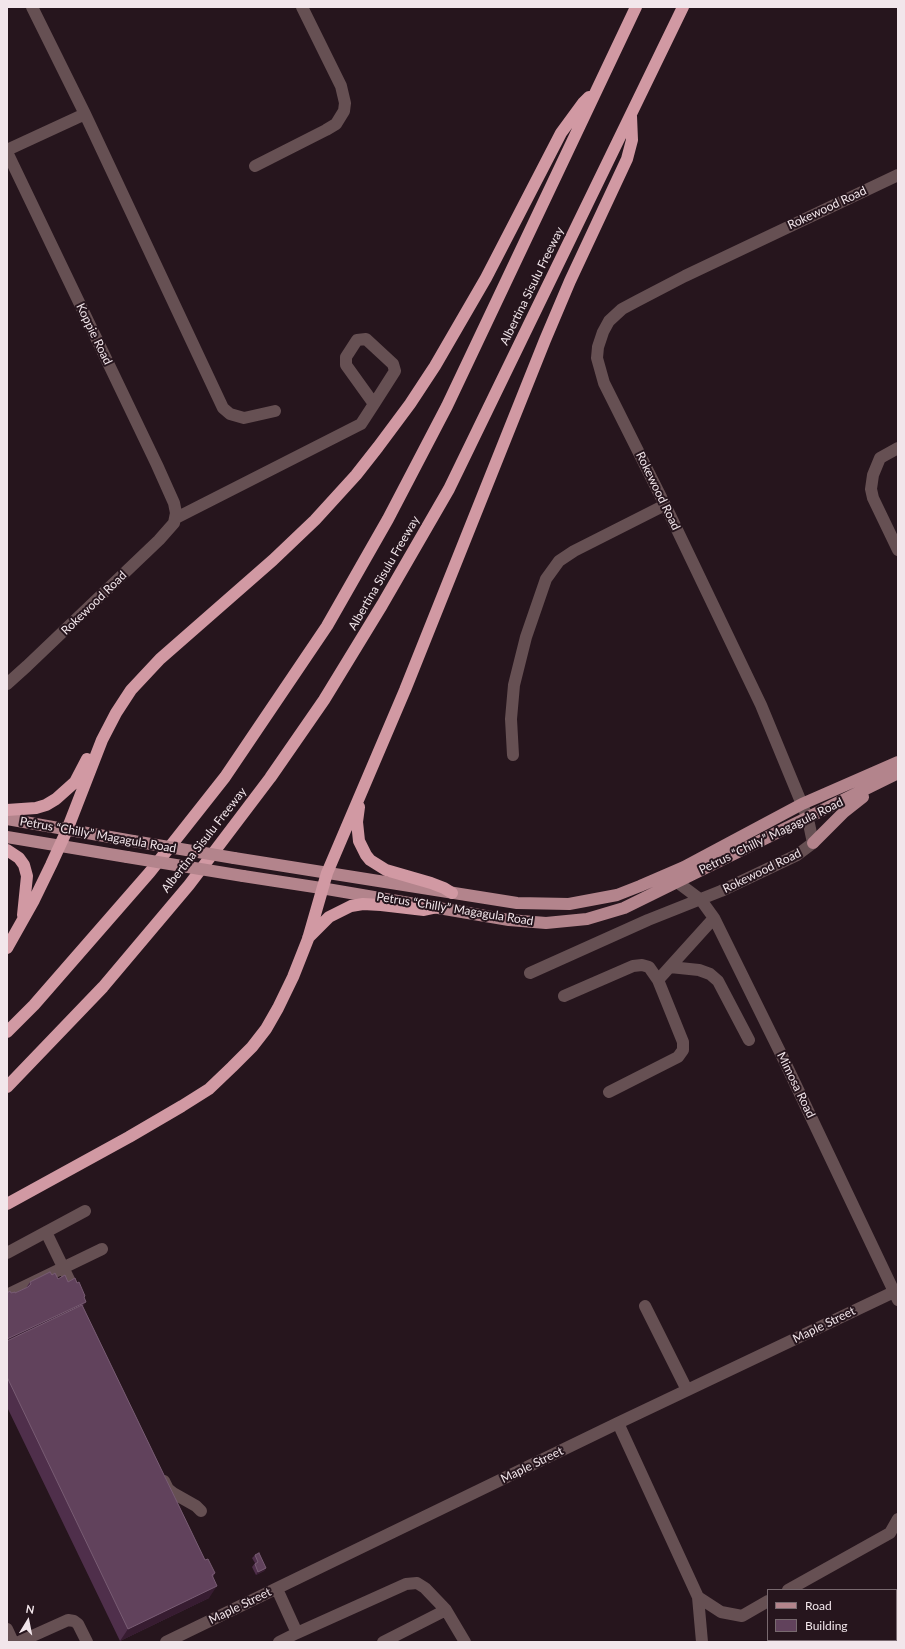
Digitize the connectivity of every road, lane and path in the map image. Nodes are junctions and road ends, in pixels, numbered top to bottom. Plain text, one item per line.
1 (32, 7) edge
2 (302, 7) edge
3 (636, 7) edge
4 (683, 7) edge
5 (595, 93) junction
6 (85, 114) junction
7 (631, 116) junction
8 (7, 151) edge
9 (255, 166) dead end
10 (898, 175) edge
11 (374, 404) junction
12 (275, 411) dead end
13 (898, 448) edge
14 (665, 506) junction
15 (176, 518) junction
16 (898, 550) edge
17 (7, 684) edge
18 (102, 740) junction
19 (513, 755) dead end
20 (897, 770) edge
21 (361, 792) junction
22 (802, 804) junction
23 (7, 810) edge
24 (808, 818) junction
25 (7, 819) edge
26 (67, 830) junction
27 (7, 837) edge
28 (813, 843) junction
29 (60, 846) junction
30 (7, 850) edge
31 (327, 873) junction
32 (678, 882) junction
33 (321, 888) junction
34 (452, 893) junction
35 (701, 900) junction
36 (438, 908) junction
37 (714, 918) junction
38 (22, 922) junction
39 (308, 939) junction
40 (7, 948) edge
41 (670, 967) junction
42 (530, 973) dead end
43 (658, 980) junction
44 (564, 996) dead end
45 (7, 1032) edge
46 (748, 1040) dead end
47 (7, 1087) edge
48 (609, 1092) dead end
49 (7, 1204) edge
50 (85, 1211) dead end
51 (46, 1232) junction
52 (102, 1249) dead end
53 (7, 1253) edge
54 (63, 1267) junction
55 (897, 1294) edge
56 (7, 1296) edge
57 (645, 1306) dead end
58 (82, 1308) edge
59 (687, 1390) junction
60 (618, 1423) junction
61 (159, 1469) edge
62 (202, 1511) dead end
63 (898, 1519) edge
64 (277, 1589) junction
65 (790, 1589) edge
66 (698, 1597) junction
67 (767, 1602) edge
68 (446, 1610) junction
69 (7, 1629) edge
70 (297, 1633) junction
71 (44, 1637) edge
72 (13, 1642) edge
73 (19, 1642) edge
74 (87, 1642) edge
75 (166, 1642) edge
76 (279, 1642) edge
77 (383, 1642) edge
78 (465, 1642) edge
79 (702, 1642) edge

1 - 6 street
2 - 9 street
3 - 5 highway, Albertina Sisulu Freeway
4 - 7 highway, Albertina Sisulu Freeway
5 - 18 highway
5 - 45 highway, Albertina Sisulu Freeway
6 - 8 street
6 - 12 street
7 - 21 highway
7 - 47 highway, Albertina Sisulu Freeway
8 - 15 street, Koppie Road
10 - 14 street, Rokewood Road
11 - 11 street
11 - 15 street
13 - 16 street
14 - 19 street
14 - 22 street, Rokewood Road
15 - 17 street, Rokewood Road
18 - 23 highway
18 - 26 highway
20 - 22 main road, Petrus “Chilly” Magagula Road
20 - 24 main road, Petrus “Chilly” Magagula Road
20 - 28 main road
21 - 31 highway
21 - 34 highway
22 - 24 street, Rokewood Road
22 - 34 main road, Petrus “Chilly” Magagula Road
24 - 28 street, Rokewood Road
24 - 32 main road, Petrus “Chilly” Magagula Road
25 - 26 main road, Petrus “Chilly” Magagula Road
26 - 29 highway
26 - 31 main road, Petrus “Chilly” Magagula Road, bridge
27 - 29 main road, Petrus “Chilly” Magagula Road
28 - 35 street, Rokewood Road
29 - 33 main road, Petrus “Chilly” Magagula Road, bridge
29 - 38 highway
30 - 38 highway
31 - 33 highway
31 - 34 main road, Petrus “Chilly” Magagula Road
32 - 35 street, Mimosa Road
32 - 36 main road, Petrus “Chilly” Magagula Road
33 - 36 main road, Petrus “Chilly” Magagula Road
33 - 39 highway
35 - 37 street, Mimosa Road
35 - 42 street, Rokewood Road
36 - 39 highway
37 - 41 street
37 - 55 street, Mimosa Road
38 - 40 highway
39 - 49 highway
41 - 43 street
41 - 46 street
43 - 44 street
43 - 48 street
50 - 51 street
51 - 53 street
51 - 54 street
52 - 54 street
54 - 56 street
54 - 58 street
55 - 59 street, Maple Street
57 - 59 street
59 - 60 street, Maple Street
60 - 64 street, Maple Street
60 - 66 street
61 - 62 street
63 - 65 street
64 - 70 street
64 - 75 street, Maple Street
66 - 67 street
66 - 79 street
68 - 70 street
68 - 77 street
68 - 78 street
69 - 72 street
70 - 76 street
71 - 73 street
71 - 74 street

